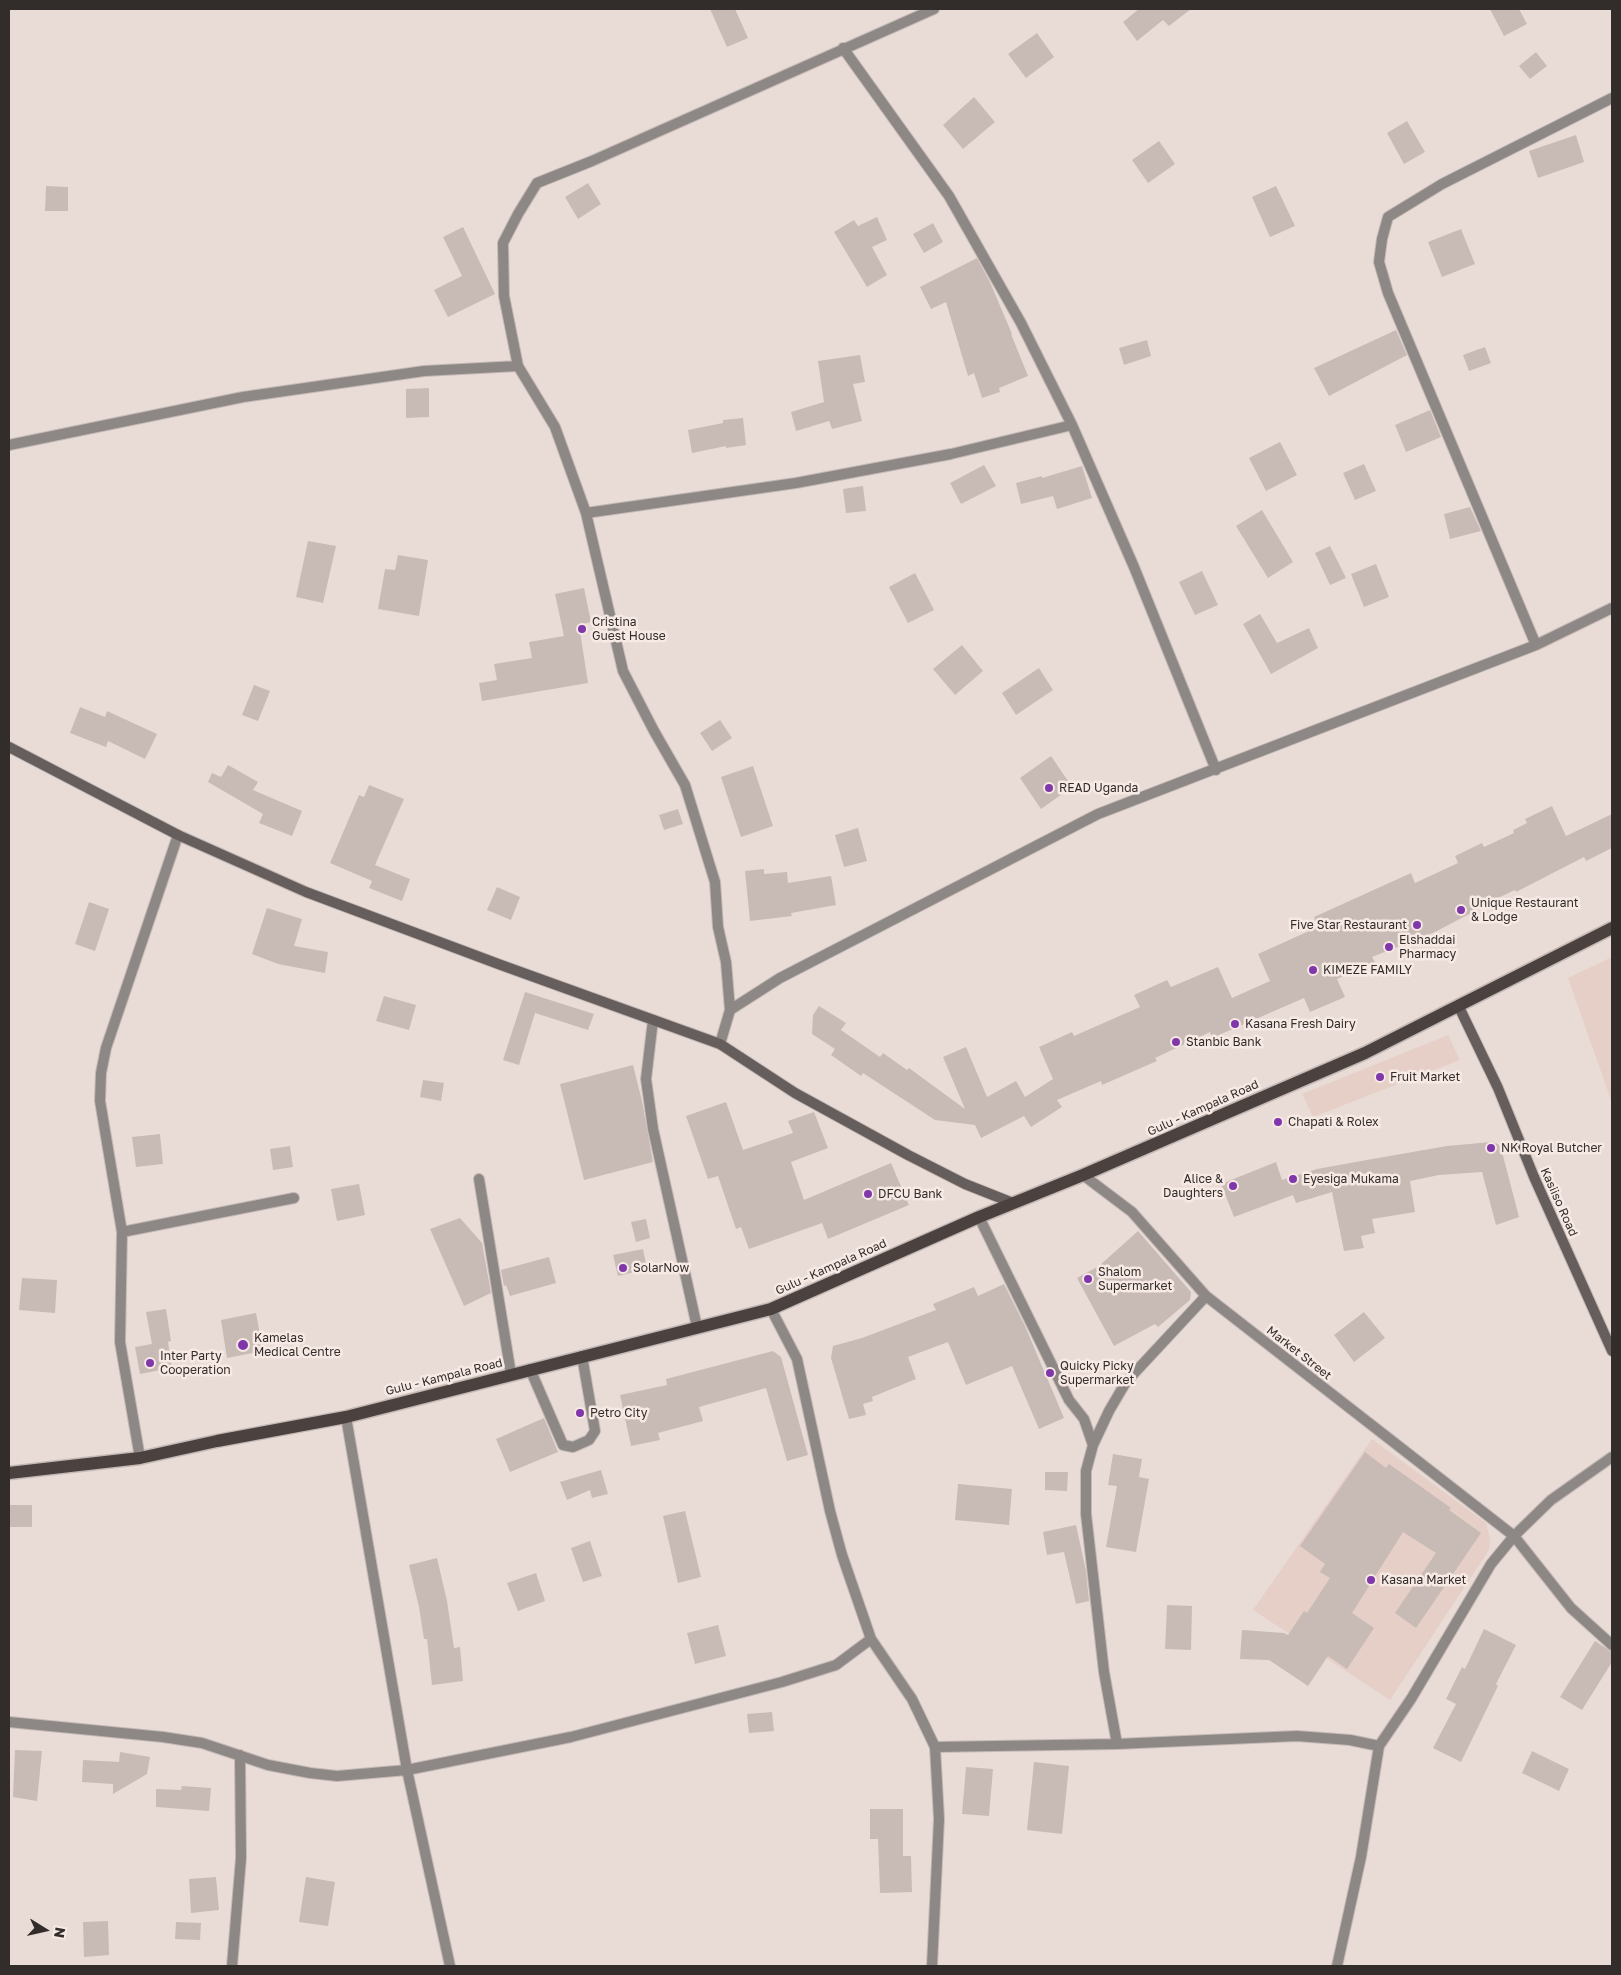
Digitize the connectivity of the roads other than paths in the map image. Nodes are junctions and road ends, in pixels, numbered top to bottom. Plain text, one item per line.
1 (934, 9) edge
2 (843, 48) junction
3 (1612, 98) edge
4 (518, 366) junction
5 (1072, 425) junction
6 (9, 445) edge
7 (586, 513) junction
8 (1612, 608) edge
9 (1536, 645) junction
10 (9, 747) edge
11 (1216, 770) junction
12 (178, 835) junction
13 (1612, 928) edge
14 (1459, 1007) junction
15 (730, 1010) junction
16 (652, 1020) junction
17 (720, 1044) junction
18 (1083, 1175) junction
19 (479, 1179) dead end
20 (294, 1198) dead end
21 (1013, 1203) junction
22 (979, 1217) junction
23 (122, 1232) junction
24 (1206, 1296) junction
25 (771, 1309) junction
26 (697, 1327) junction
27 (1612, 1352) edge
28 (582, 1356) junction
29 (530, 1369) junction
30 (511, 1374) junction
31 (346, 1416) junction
32 (1093, 1445) junction
33 (1612, 1457) edge
34 (140, 1458) junction
35 (9, 1473) edge
36 (1514, 1536) junction
37 (871, 1639) junction
38 (1612, 1646) edge
39 (9, 1722) edge
40 (1117, 1744) junction
41 (1379, 1746) junction
42 (934, 1747) junction
43 (240, 1755) junction
44 (407, 1770) junction
45 (232, 1966) edge
46 (450, 1966) edge
47 (932, 1966) edge
48 (1337, 1966) edge

1 - 2 street
2 - 4 street
2 - 5 street
3 - 9 street
4 - 6 street
4 - 7 street
5 - 7 street
5 - 11 street
7 - 15 street
8 - 9 street
9 - 11 street
10 - 12 street
11 - 15 street
12 - 16 street
12 - 23 street
13 - 14 main road, Gulu - Kampala Road
14 - 18 main road, Gulu - Kampala Road
14 - 27 street, Kasiiso Road
15 - 17 street
16 - 17 street
16 - 26 street
17 - 21 street
18 - 21 main road, Gulu - Kampala Road
18 - 24 street, Market Street
19 - 30 street
20 - 23 street
21 - 22 main road, Gulu - Kampala Road
22 - 25 main road, Gulu - Kampala Road
22 - 32 street
23 - 34 street
24 - 32 street
24 - 36 street, Market Street
25 - 26 main road, Gulu - Kampala Road
25 - 37 street
26 - 28 main road, Gulu - Kampala Road
28 - 29 main road, Gulu - Kampala Road
28 - 29 street
29 - 30 main road, Gulu - Kampala Road
30 - 31 main road, Gulu - Kampala Road
31 - 34 main road, Gulu - Kampala Road
31 - 44 street
32 - 40 street
33 - 36 street
34 - 35 main road, Gulu - Kampala Road
36 - 38 street, Market Street
36 - 41 street
37 - 42 street
37 - 44 street
39 - 43 street
40 - 41 street
40 - 42 street
41 - 48 street
42 - 47 street
43 - 44 street
43 - 45 street
44 - 46 street

